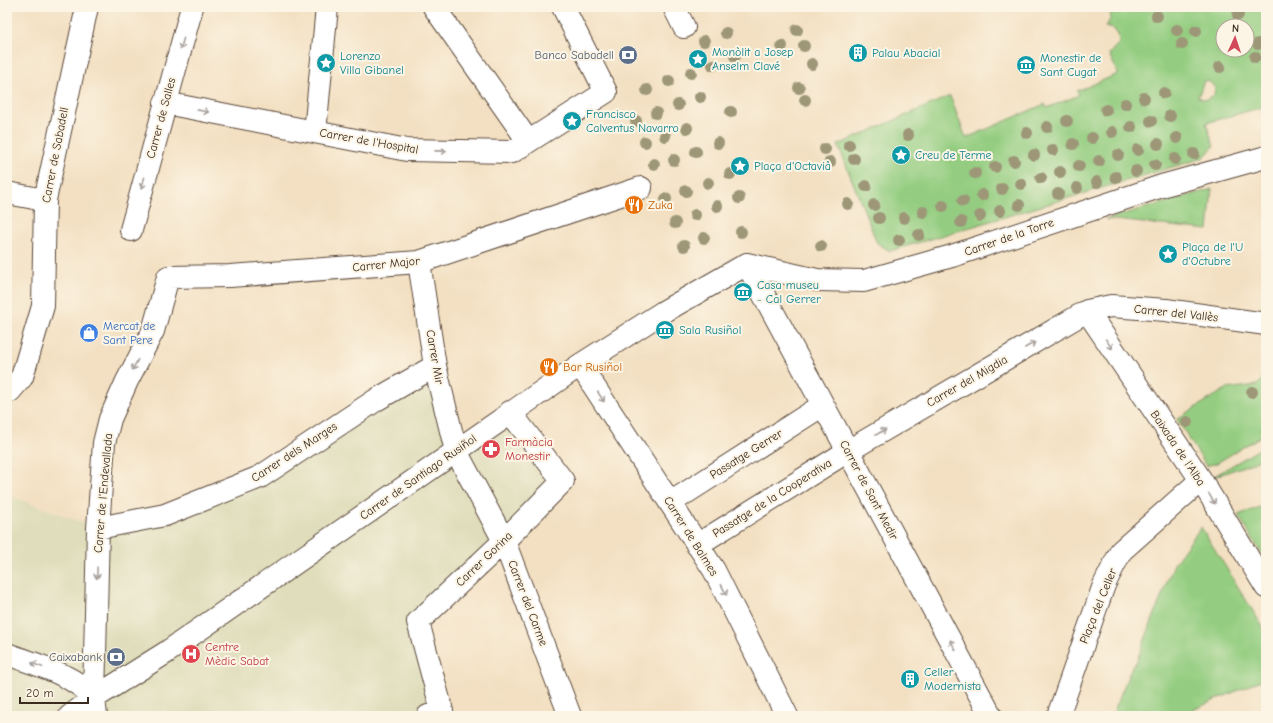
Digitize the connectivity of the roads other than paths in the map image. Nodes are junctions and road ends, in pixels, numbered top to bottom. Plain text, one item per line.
1 (87, 7) edge
2 (192, 7) edge
3 (327, 7) edge
4 (434, 7) edge
5 (563, 7) edge
6 (674, 7) edge
7 (684, 27) dead end
8 (165, 103) junction
9 (315, 132) junction
10 (528, 141) junction
11 (1266, 156) edge
12 (641, 188) dead end
13 (7, 193) edge
14 (45, 200) junction
15 (131, 230) dead end
16 (419, 262) junction
17 (747, 264) junction
18 (168, 277) joint
19 (1087, 312) junction
20 (1266, 324) edge
21 (580, 364) junction
22 (435, 366) junction
23 (7, 392) edge
24 (823, 405) junction
25 (510, 412) junction
26 (456, 451) junction
27 (848, 451) junction
28 (1200, 480) junction
29 (670, 503) junction
30 (98, 528) junction
31 (504, 541) junction
32 (697, 545) junction
33 (1266, 587) edge
34 (7, 654) edge
35 (95, 707) edge
36 (438, 714) edge
37 (70, 716) edge
38 (570, 716) edge
39 (787, 716) edge
40 (991, 716) edge
41 (1058, 716) edge

1 - 14 street, Carrer de Sabadell
2 -> 8 street, Carrer de Salles
3 - 9 street
4 - 10 street
5 - 10 street, Carrer de l'Hospital
6 - 7 street
8 -> 9 street, Carrer de l'Hospital
8 -> 15 street, Carrer de Salles
9 -> 10 street, Carrer de l'Hospital
11 - 17 street, Carrer de la Torre
12 - 16 street, Carrer Major
13 - 14 street
14 - 23 street, Carrer de Sabadell
16 - 18 street, Carrer Major
16 - 22 street, Carrer Mir
17 - 21 street, Carrer de Santiago Rusiñol
17 - 24 street, Carrer de Sant Medir
18 -> 30 street, Carrer de l'Endevallada
19 - 20 street, Carrer del Vallès
27 -> 19 street, Carrer del Migdia
19 -> 28 street, Baixada de l'Alba
21 - 25 street, Carrer de Santiago Rusiñol
21 -> 29 street, Carrer de Balmes
22 - 26 street, Carrer Mir
22 - 30 street, Carrer dels Marges
24 - 27 street, Carrer de Sant Medir
24 - 29 street, Passatge Gerrer
25 - 26 street, Carrer de Santiago Rusiñol
25 - 31 street, Carrer Gorina
26 - 31 street, Carrer del Carme
26 - 35 street, Carrer de Santiago Rusiñol
27 - 32 street, Passatge de la Cooperativa
40 -> 27 street, Carrer de Sant Medir
28 -> 33 street, Baixada de l'Alba
28 - 41 street, Plaça del Celler
29 - 32 street, Carrer de Balmes
30 -> 35 street, Carrer de l'Endevallada
31 - 36 street, Carrer Gorina
31 - 38 street, Carrer del Carme
32 -> 39 street, Carrer de Balmes
35 -> 34 street
35 - 37 street, Carrer de Santiago Rusiñol

